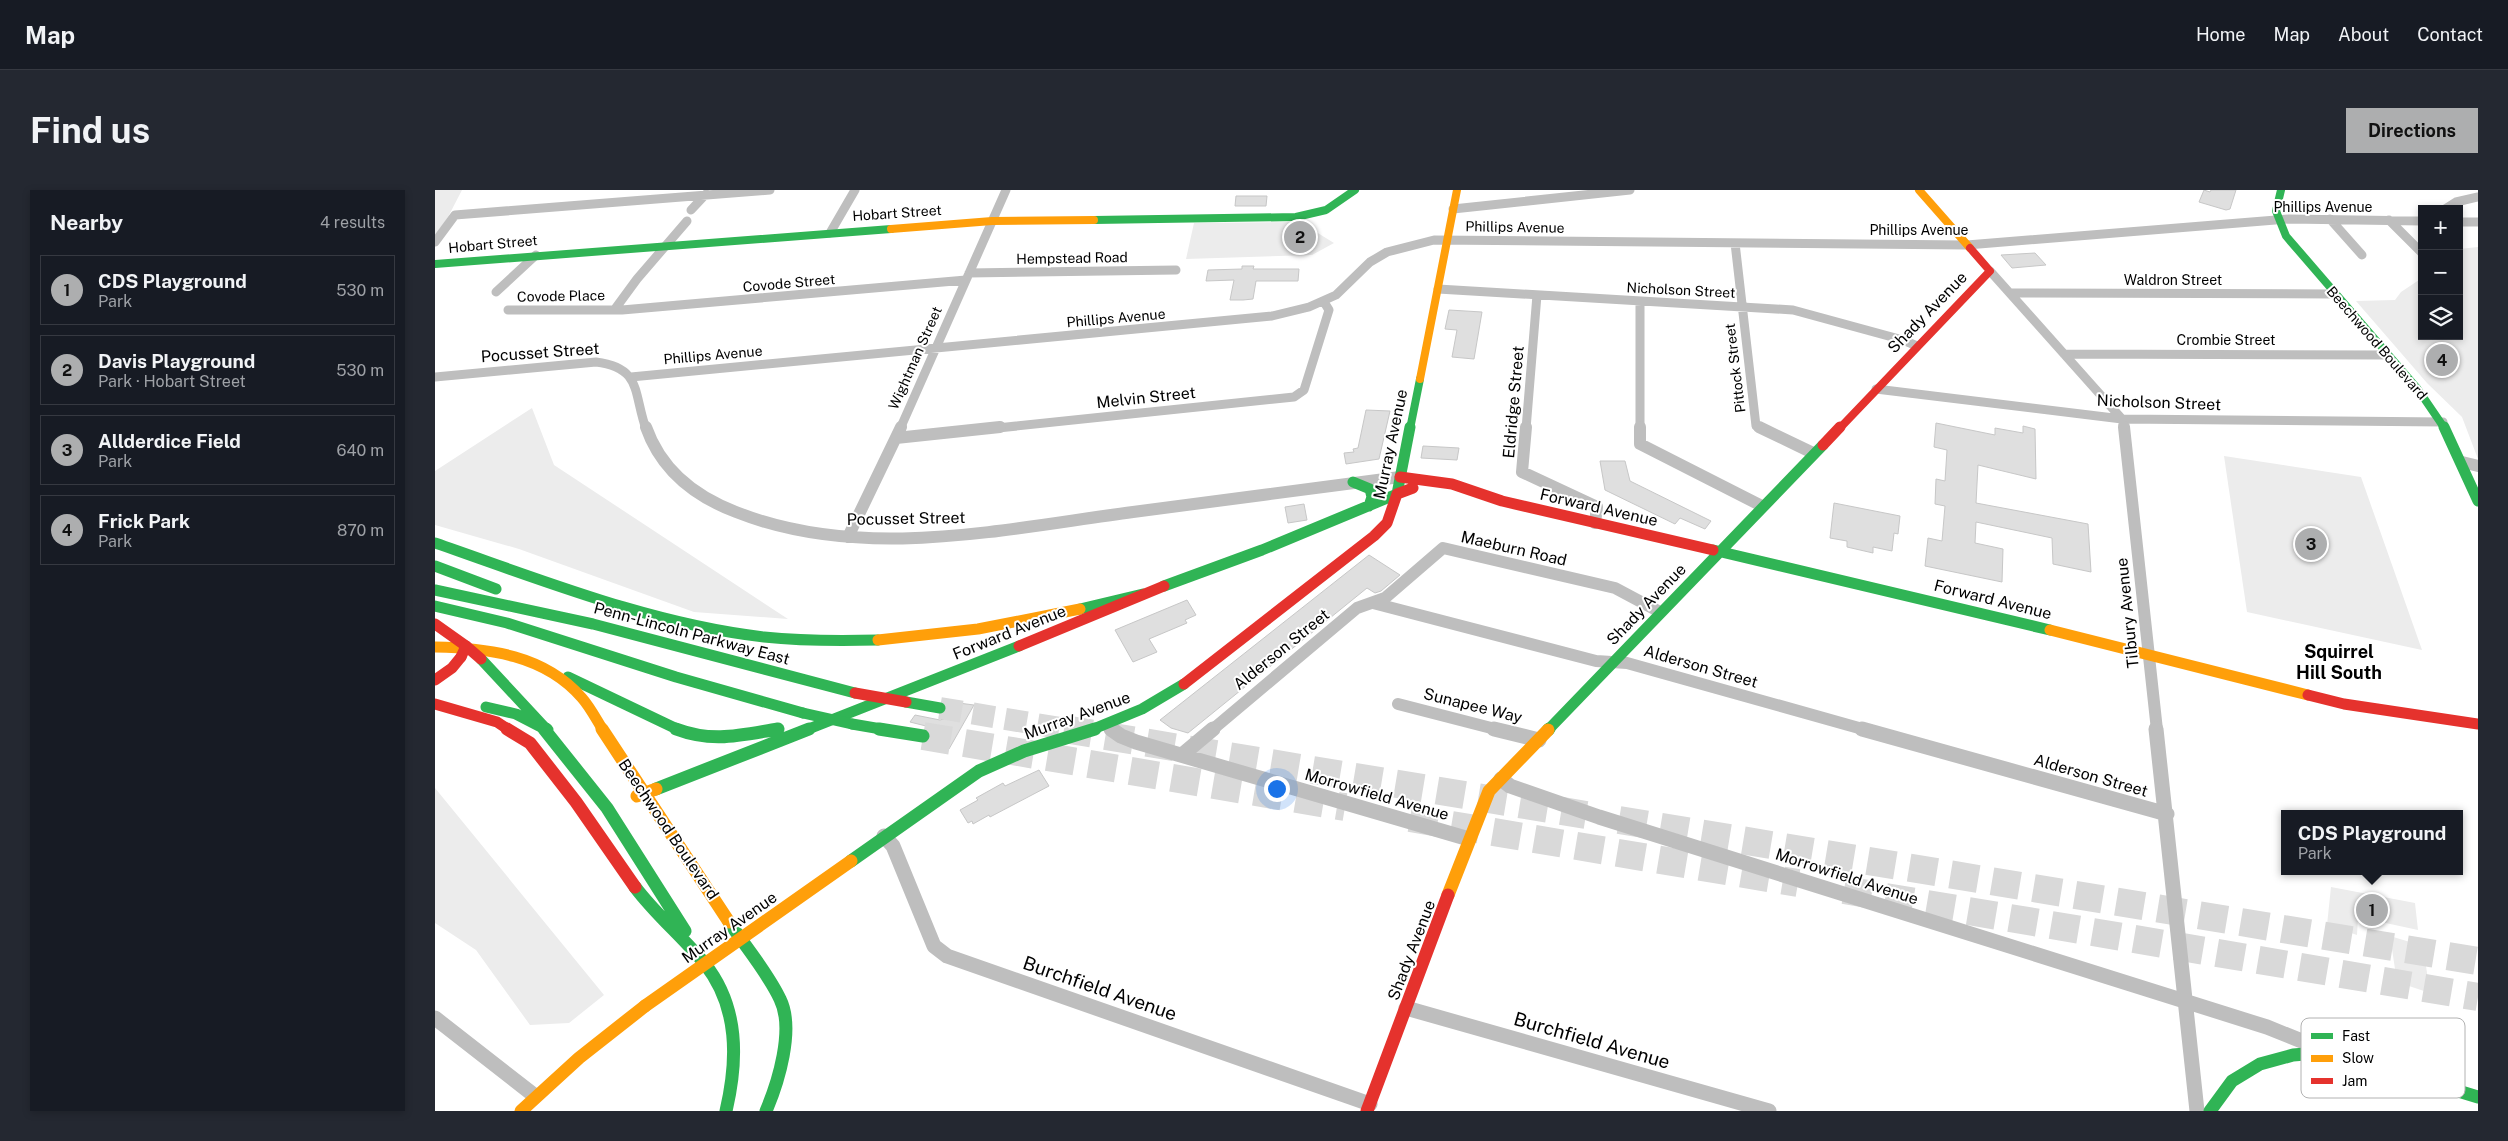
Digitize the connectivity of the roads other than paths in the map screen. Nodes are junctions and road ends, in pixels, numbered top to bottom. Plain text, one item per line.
1 (770, 190) edge
2 (855, 190) edge
3 (1006, 190) edge
4 (1355, 190) edge
5 (1457, 190) edge
6 (1630, 190) edge
7 (1919, 190) edge
8 (2281, 190) edge
9 (707, 193) edge
10 (2478, 197) edge
11 (2451, 205) edge
12 (1453, 209) junction
13 (691, 210) dead end
14 (2330, 219) junction
15 (2277, 220) junction
16 (2389, 220) junction
17 (687, 221) dead end
18 (992, 221) junction
19 (2418, 221) edge
20 (2463, 222) edge
21 (2478, 222) edge
22 (830, 233) junction
23 (1446, 240) junction
24 (435, 242) edge
25 (1735, 243) junction
26 (667, 245) junction
27 (1967, 245) junction
28 (2419, 250) edge
29 (2362, 255) dead end
30 (536, 256) junction
31 (435, 264) edge
32 (1176, 270) dead end
33 (1990, 271) junction
34 (968, 277) junction
35 (1438, 289) junction
36 (495, 292) dead end
37 (2011, 293) junction
38 (2335, 294) junction
39 (1537, 295) junction
40 (1640, 301) junction
41 (1324, 302) junction
42 (1742, 307) junction
43 (615, 309) junction
44 (508, 310) dead end
45 (1917, 346) junction
46 (935, 348) junction
47 (2065, 354) junction
48 (2388, 355) junction
49 (435, 377) edge
50 (631, 377) junction
51 (1876, 389) junction
52 (2122, 419) junction
53 (2443, 422) junction
54 (896, 438) junction
55 (1813, 453) junction
56 (2462, 462) junction
57 (2478, 466) edge
58 (1400, 477) junction
59 (1353, 482) junction
60 (1423, 488) junction
61 (1397, 494) junction
62 (1502, 501) junction
63 (2478, 501) edge
64 (1369, 506) junction
65 (1763, 506) junction
66 (1595, 523) junction
67 (848, 538) junction
68 (435, 543) edge
69 (1718, 552) junction
70 (435, 566) edge
71 (435, 590) edge
72 (1143, 594) junction
73 (1373, 603) junction
74 (435, 606) edge
75 (1661, 612) junction
76 (575, 618) junction
77 (438, 626) edge
78 (435, 647) edge
79 (464, 651) junction
80 (2149, 655) junction
81 (1613, 662) junction
82 (554, 671) junction
83 (435, 680) edge
84 (435, 704) edge
85 (1398, 704) dead end
86 (940, 708) tunnel mouth
87 (2478, 724) edge
88 (1106, 725) junction
89 (547, 730) junction
90 (923, 736) tunnel mouth
91 (1539, 740) junction
92 (1182, 755) junction
93 (1501, 779) junction
94 (607, 808) junction
95 (2167, 814) junction
96 (884, 836) junction
97 (1469, 839) junction
98 (711, 971) junction
99 (2185, 1002) junction
100 (1406, 1008) junction
101 (435, 1018) edge
102 (2301, 1040) edge
103 (2301, 1053) edge
104 (2465, 1092) edge
105 (535, 1096) junction
106 (2478, 1096) edge
107 (1368, 1107) edge
108 (521, 1111) edge
109 (726, 1111) edge
110 (766, 1111) edge
111 (1769, 1111) edge
112 (2197, 1111) edge
113 (2210, 1111) edge

1 - 9 street
2 - 22 street
3 - 18 street, Wightman Street
4 - 18 main road, Hobart Street
5 - 12 main road, Murray Avenue
6 - 12 street
7 - 27 main road, Shady Avenue
8 - 15 main road
9 - 13 street
9 - 24 street
10 - 11 street
12 - 23 main road, Murray Avenue
14 - 15 street, Phillips Avenue
14 - 16 street, Phillips Avenue
14 - 29 street
15 - 27 street, Phillips Avenue
15 - 38 main road, Beechwood Boulevard
16 - 19 street, Phillips Avenue
16 - 28 street
17 - 26 street
18 - 22 main road, Hobart Street
18 - 34 street, Wightman Street
20 - 21 street
22 - 26 main road, Hobart Street
23 - 25 street, Phillips Avenue
23 - 35 main road, Murray Avenue
23 - 41 street, Phillips Avenue
25 - 27 street, Phillips Avenue
25 - 42 street, Pittock Street
26 - 30 main road, Hobart Street
26 - 43 street
27 - 33 main road, Shady Avenue
30 - 31 main road, Hobart Street
30 - 36 street
32 - 34 street, Hempstead Road
33 - 37 street
33 - 45 main road, Shady Avenue
34 - 43 street, Covode Street
34 - 46 street, Wightman Street
35 - 39 street, Nicholson Street
35 - 58 main road, Murray Avenue
37 - 38 street, Waldron Street
37 - 47 street
38 - 48 main road, Beechwood Boulevard
39 - 40 street, Nicholson Street
39 - 66 street, Eldridge Street
40 - 42 street, Nicholson Street
40 - 65 street
41 - 46 street, Phillips Avenue
41 - 54 street, Melvin Street
42 - 45 street, Nicholson Street
42 - 55 street, Pittock Street
43 - 44 street, Covode Place
45 - 51 main road, Shady Avenue
46 - 50 street, Phillips Avenue
46 - 54 street, Wightman Street
47 - 48 street, Crombie Street
47 - 52 street
48 - 53 main road, Beechwood Boulevard
49 - 50 street, Pocusset Street
50 - 67 street, Pocusset Street
51 - 52 street, Nicholson Street
51 - 55 main road, Shady Avenue
52 - 53 street, Nicholson Street
52 - 80 street, Tilbury Avenue
53 - 56 main road, Beechwood Boulevard
54 - 67 street, Wightman Street
55 - 65 main road, Shady Avenue
56 - 57 street
56 - 63 main road, Beechwood Boulevard
58 - 59 street, Pocusset Street
58 - 60 main road, Forward Avenue
58 - 61 main road, Murray Avenue
58 - 62 main road, Forward Avenue
59 - 64 main road
59 - 67 street, Pocusset Street
60 - 61 main road, Forward Avenue
60 - 62 main road, Forward Avenue
61 - 64 main road, Forward Avenue
61 - 88 main road, Murray Avenue
62 - 66 main road, Forward Avenue
64 - 72 main road, Forward Avenue
65 - 69 main road, Shady Avenue
66 - 69 main road, Forward Avenue
68 - 72 main road
69 - 75 main road, Shady Avenue
69 - 80 main road, Forward Avenue
70 - 76 main road
71 - 76 main road, Penn-Lincoln Parkway East
72 - 82 main road
72 - 94 main road, Forward Avenue, bridge
73 - 75 street, Maeburn Road
73 - 81 street, Alderson Street
73 - 92 street, Alderson Street
74 - 90 main road, bridge
75 - 81 main road, Shady Avenue
76 - 86 main road, Penn-Lincoln Parkway East, bridge
77 - 79 main road
78 - 82 main road, Beechwood Boulevard
79 - 83 main road
79 - 89 main road, bridge
80 - 87 main road, Forward Avenue
80 - 95 street, Tilbury Avenue
81 - 91 main road, Shady Avenue
81 - 95 street, Alderson Street
82 - 110 main road, Beechwood Boulevard
84 - 89 main road
84 - 98 main road
85 - 91 street, Sunapee Way
88 - 92 street, Morrowfield Avenue
88 - 96 main road, Murray Avenue
89 - 94 main road
91 - 93 main road, Shady Avenue
92 - 97 street, Morrowfield Avenue
93 - 97 main road, Shady Avenue
93 - 99 street, Morrowfield Avenue
94 - 98 main road
95 - 99 street, Tilbury Avenue
96 - 105 main road, Murray Avenue, bridge
96 - 107 street, Burchfield Avenue
97 - 100 main road, Shady Avenue
98 - 109 main road
99 - 102 street
99 - 112 street
100 - 107 main road, Shady Avenue
100 - 111 street, Burchfield Avenue
101 - 105 street
103 - 113 main road
104 - 106 main road
105 - 108 main road, Murray Avenue

